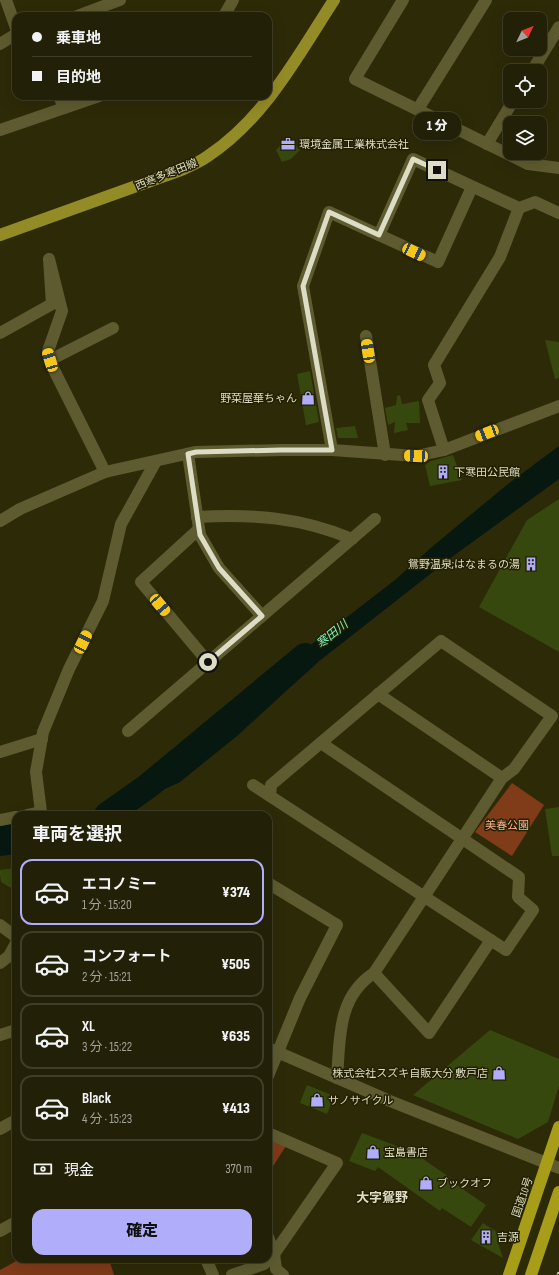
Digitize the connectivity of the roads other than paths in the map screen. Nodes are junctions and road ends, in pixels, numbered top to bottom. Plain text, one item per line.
1 (6, 0) edge
2 (120, 0) edge
3 (233, 0) edge
4 (334, 0) edge
5 (403, 0) edge
6 (486, 0) edge
7 (88, 12) edge
8 (226, 12) edge
9 (12, 17) edge
10 (559, 27) edge
11 (12, 36) edge
12 (0, 44) edge
13 (536, 64) edge
14 (272, 95) edge
15 (61, 100) edge
16 (87, 100) edge
17 (268, 100) edge
18 (64, 108) junction
19 (509, 108) edge
20 (418, 110) junction
21 (0, 130) edge
22 (487, 144) junction
23 (559, 168) edge
24 (472, 187) junction
25 (519, 208) junction
26 (559, 213) edge
27 (0, 235) edge
28 (379, 235) junction
29 (113, 328) dead end
30 (0, 333) edge
31 (366, 336) dead end
32 (50, 360) junction
33 (559, 406) edge
34 (332, 450) junction
35 (444, 450) junction
36 (188, 454) junction
37 (385, 455) junction
38 (156, 461) junction
39 (105, 472) junction
40 (197, 517) junction
41 (375, 519) dead end
42 (0, 521) edge
43 (199, 529) junction
44 (352, 539) junction
45 (262, 616) junction
46 (208, 662) junction
47 (378, 694) junction
48 (128, 731) dead end
49 (42, 739) junction
50 (321, 743) junction
51 (0, 752) edge
52 (502, 778) junction
53 (253, 785) dead end
54 (270, 796) junction
55 (41, 811) edge
56 (12, 818) edge
57 (0, 820) edge
58 (462, 838) junction
59 (272, 885) edge
60 (424, 897) junction
61 (0, 925) edge
62 (12, 934) edge
63 (491, 940) junction
64 (12, 950) edge
65 (0, 963) edge
66 (374, 973) junction
67 (12, 1031) edge
68 (0, 1035) edge
69 (273, 1050) edge
70 (337, 1078) junction
71 (12, 1122) edge
72 (559, 1127) edge
73 (0, 1129) edge
74 (272, 1134) edge
75 (547, 1164) junction
76 (559, 1168) edge
77 (559, 1192) edge
78 (12, 1224) edge
79 (0, 1231) edge
80 (272, 1248) edge
81 (274, 1254) junction
82 (208, 1263) edge
83 (265, 1263) edge
84 (213, 1275) edge
85 (232, 1275) edge
86 (282, 1275) edge
87 (509, 1275) edge
88 (530, 1275) edge

1 - 9 street
2 - 7 street
3 - 8 street
4 - 14 main road, 西寒多寒田線
5 - 20 street
6 - 20 street
10 - 13 street
11 - 12 street
15 - 18 street
16 - 18 street
17 - 27 main road, 西寒多寒田線
18 - 21 street
19 - 22 street
20 - 22 street
22 - 23 street
24 - 25 street
24 - 28 street
24 - 28 street
25 - 26 street
25 - 35 street
28 - 34 street
29 - 32 street
30 - 32 street
31 - 37 street
32 - 39 street
33 - 35 street
34 - 36 street
34 - 37 street
35 - 37 street
36 - 38 street
36 - 40 street
38 - 39 street
38 - 49 street
39 - 42 street
40 - 43 street
40 - 44 street
41 - 44 street
43 - 45 street
43 - 46 street
44 - 45 street
45 - 46 street
46 - 48 street
47 - 50 street
47 - 52 street
47 - 52 street
49 - 51 street
49 - 55 street
50 - 54 street
50 - 58 street
52 - 58 street
53 - 54 street
54 - 60 street
56 - 57 street
58 - 60 street
58 - 63 street
59 - 69 street
60 - 63 street
60 - 66 street
61 - 62 street
63 - 66 street
64 - 65 street
66 - 70 street
67 - 68 street
69 - 70 street
70 - 75 street
71 - 73 street
72 - 75 highway, 国道10号
74 - 81 street
75 - 76 street
75 - 87 highway, 国道10号
77 - 88 highway
78 - 79 street
80 - 81 street
81 - 86 street
82 - 84 street
83 - 85 street

